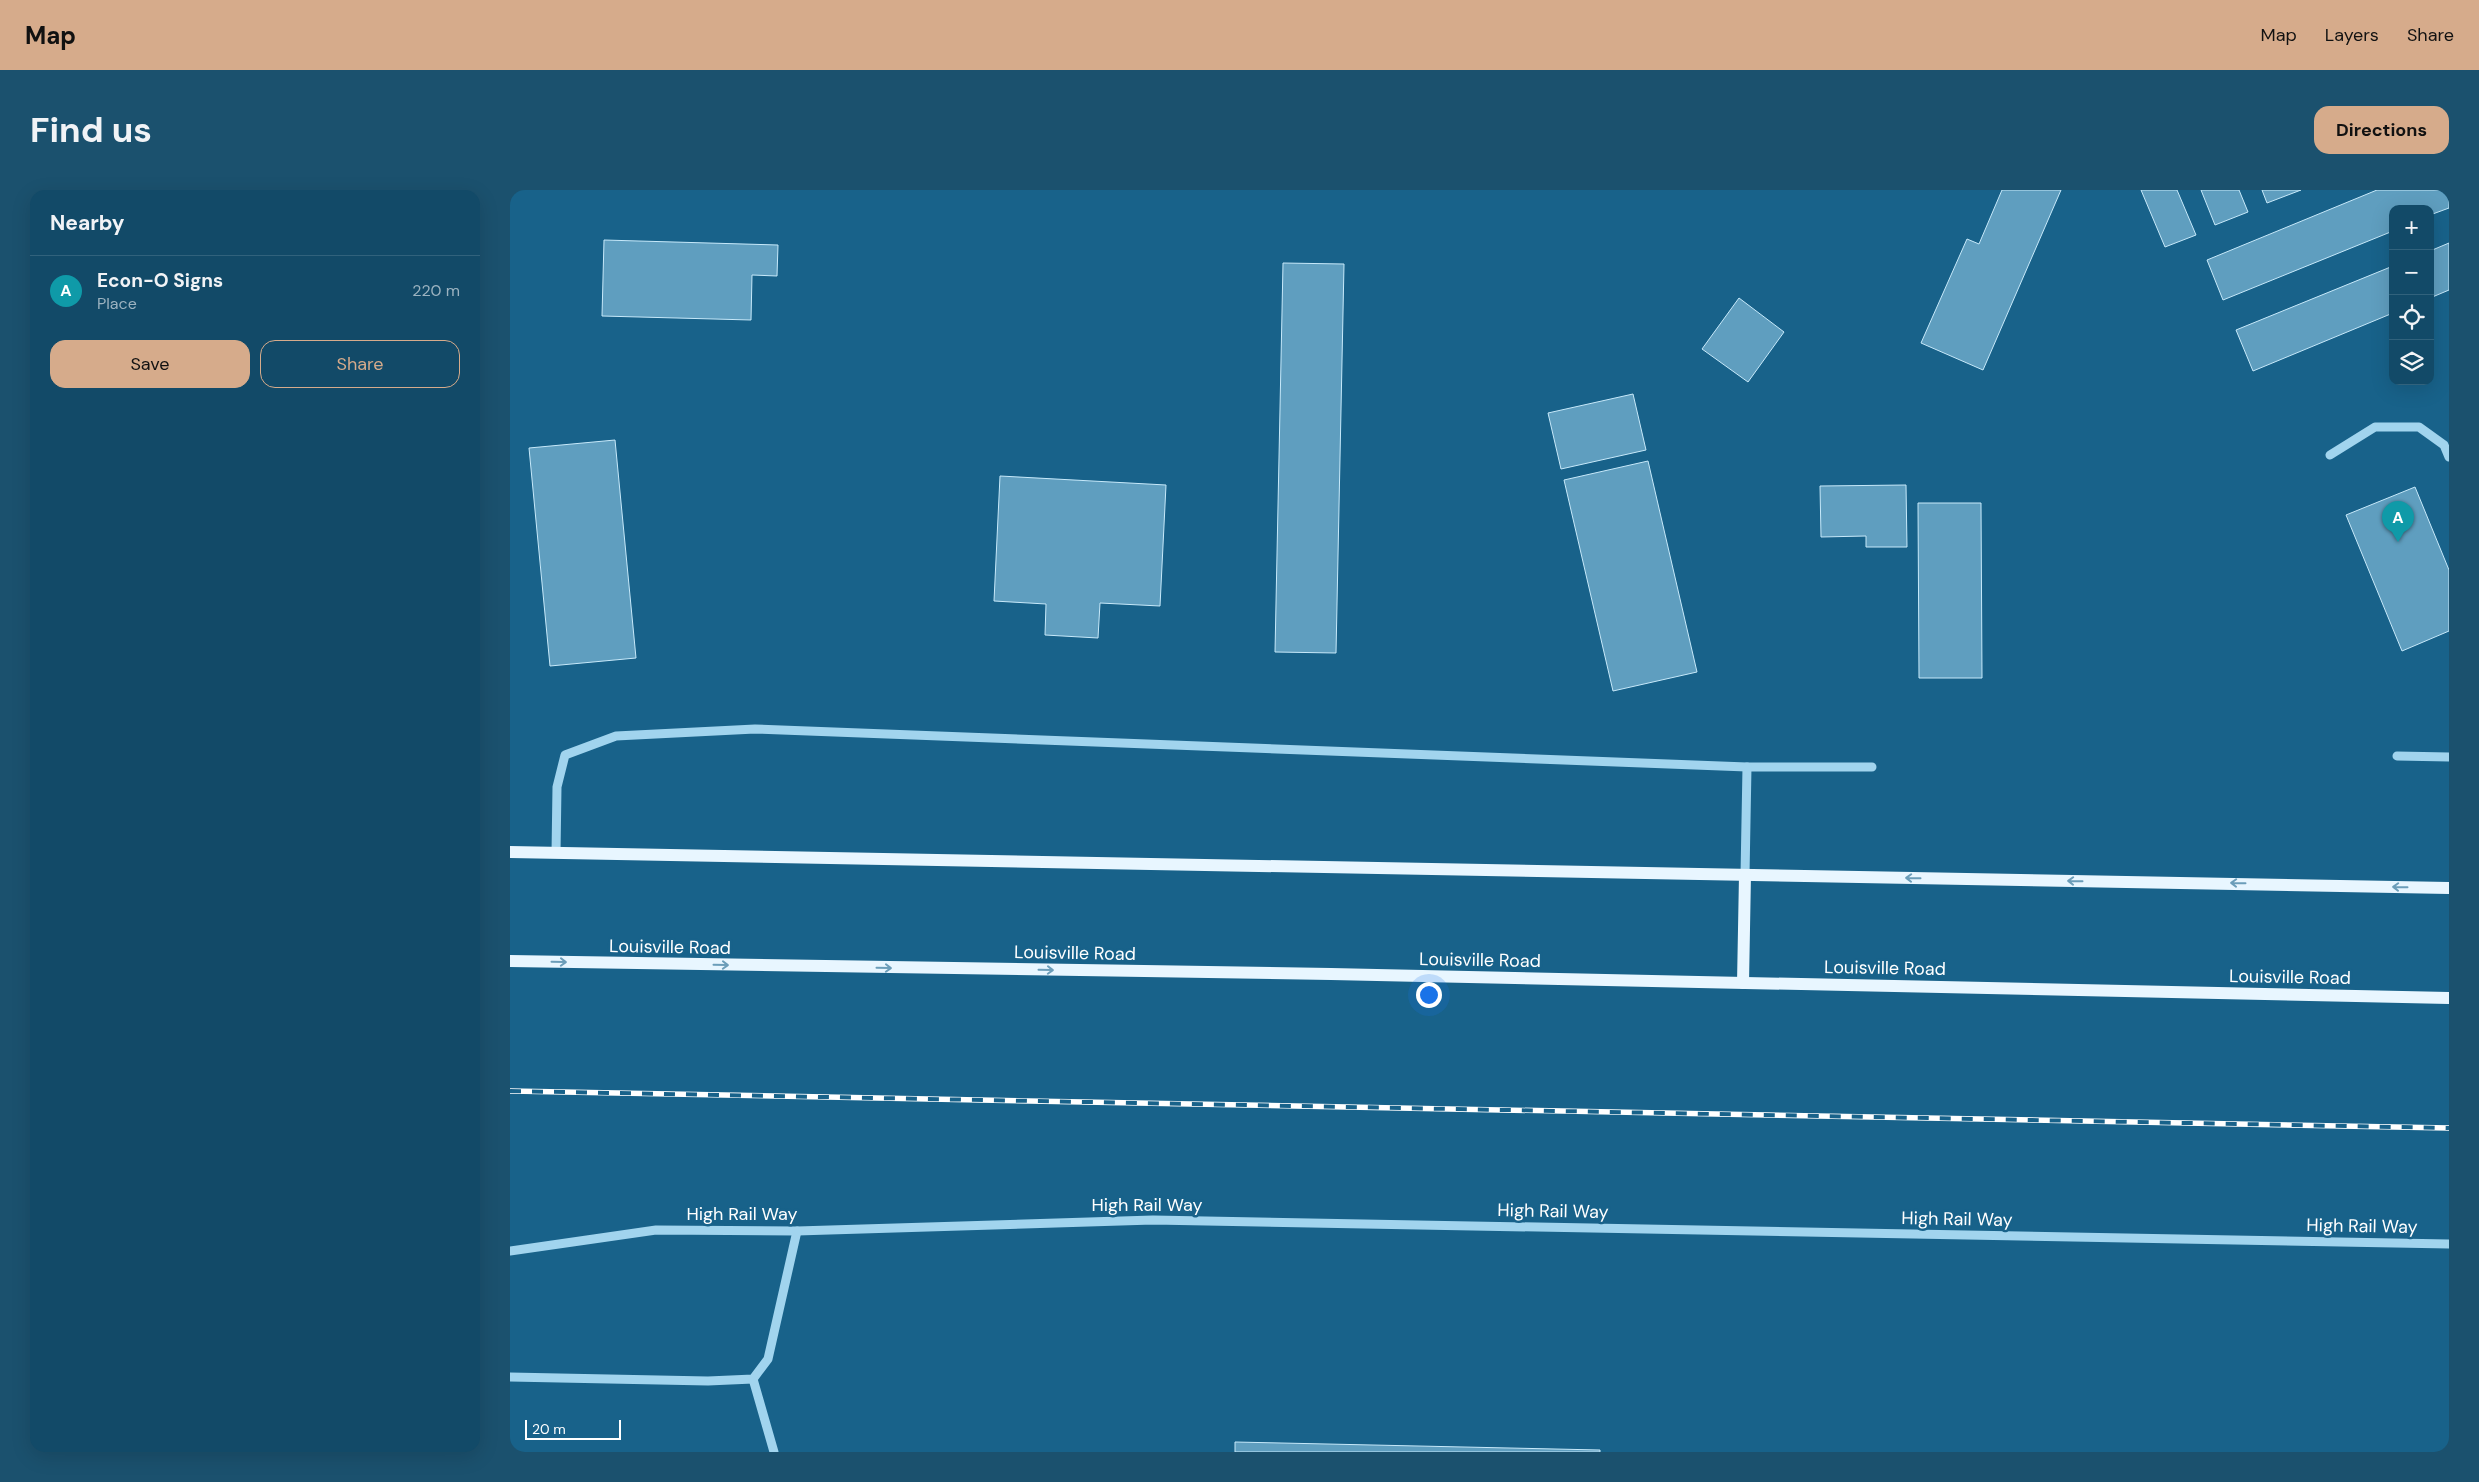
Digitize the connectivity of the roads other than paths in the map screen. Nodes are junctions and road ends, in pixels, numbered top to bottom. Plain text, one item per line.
1 (2330, 455) dead end
2 (2449, 458) edge
3 (2396, 756) dead end
4 (2449, 757) edge
5 (1747, 767) junction
6 (1872, 767) dead end
7 (510, 852) edge
8 (556, 853) junction
9 (1745, 875) junction
10 (2449, 888) edge
11 (510, 961) edge
12 (1743, 983) junction
13 (2449, 998) edge
14 (797, 1231) junction
15 (2449, 1244) edge
16 (510, 1251) edge
17 (510, 1376) edge
18 (753, 1379) junction
19 (774, 1452) edge

1 - 2 street
3 - 4 street
5 - 6 street
5 - 8 street
5 - 9 street
7 - 8 main road
8 - 9 main road
10 -> 9 main road
9 - 12 main road
11 -> 12 main road, Louisville Road
12 - 13 main road, Louisville Road
14 - 15 street, High Rail Way
14 - 16 street, High Rail Way
14 - 18 street
17 - 18 street
18 - 19 street

